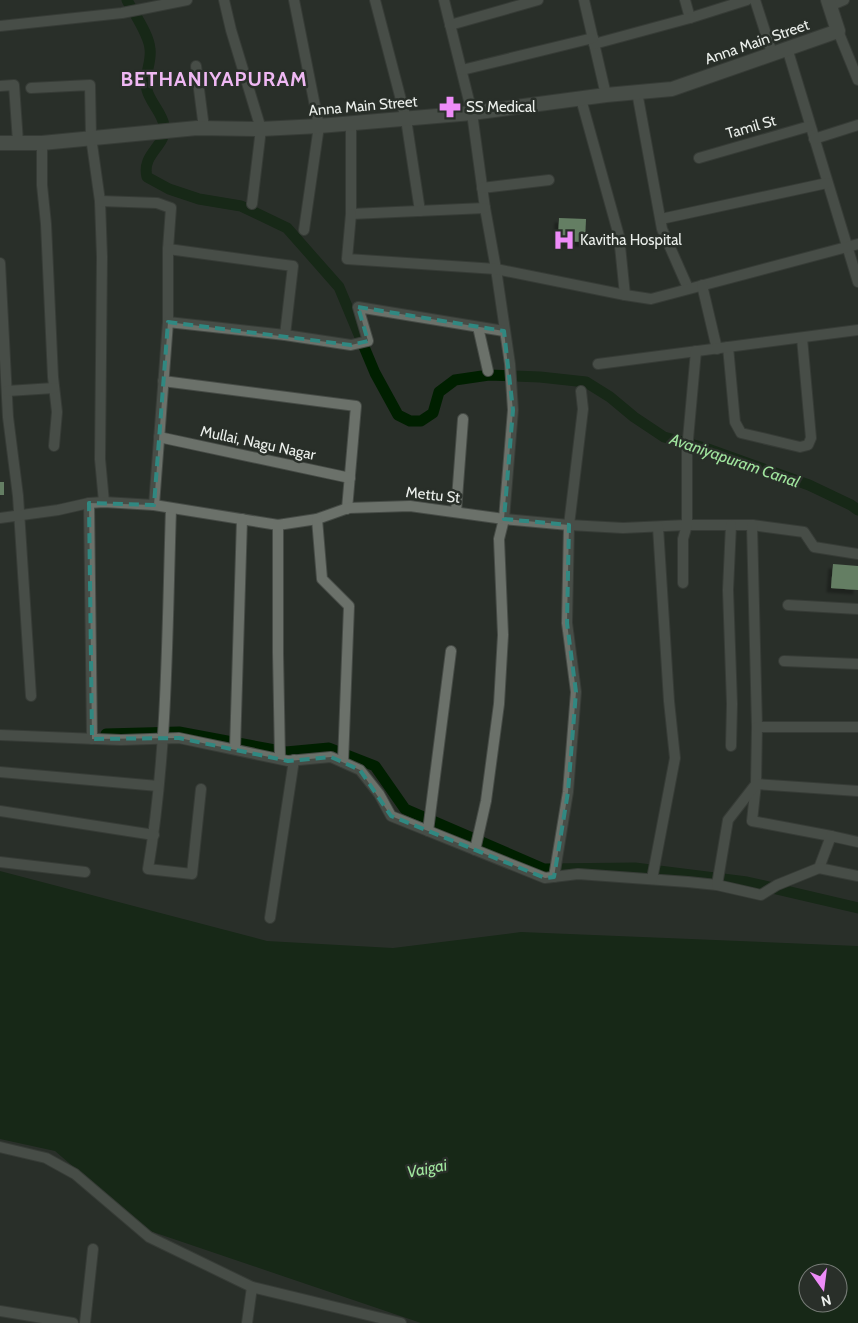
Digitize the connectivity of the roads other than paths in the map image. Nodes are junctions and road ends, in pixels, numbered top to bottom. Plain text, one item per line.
1 (187, 0) edge
2 (224, 0) edge
3 (294, 0) edge
4 (375, 0) edge
5 (444, 0) edge
6 (538, 0) edge
7 (584, 0) edge
8 (685, 0) edge
9 (747, 0) edge
10 (755, 0) edge
11 (844, 0) edge
12 (162, 2) edge
13 (829, 3) edge
14 (690, 18) junction
15 (450, 25) junction
16 (0, 26) edge
17 (838, 31) junction
18 (594, 41) junction
19 (787, 48) junction
20 (772, 53) junction
21 (196, 66) dead end
22 (462, 70) junction
23 (858, 80) edge
24 (0, 86) edge
25 (31, 88) dead end
26 (637, 92) junction
27 (606, 96) junction
28 (581, 99) junction
29 (472, 113) junction
30 (406, 119) junction
31 (351, 123) junction
32 (858, 125) edge
33 (319, 126) junction
34 (810, 126) junction
35 (204, 128) junction
36 (261, 129) junction
37 (91, 137) junction
38 (814, 139) junction
39 (18, 142) junction
40 (0, 143) edge
41 (42, 143) junction
42 (699, 158) dead end
43 (548, 180) dead end
44 (827, 183) junction
45 (482, 188) junction
46 (100, 201) junction
47 (252, 204) dead end
48 (485, 208) junction
49 (420, 211) junction
50 (351, 214) junction
51 (661, 219) junction
52 (304, 230) dead end
53 (858, 244) edge
54 (846, 246) junction
55 (168, 249) junction
56 (0, 262) edge
57 (496, 269) junction
58 (858, 282) edge
59 (702, 285) junction
60 (688, 288) junction
61 (625, 295) junction
62 (168, 322) junction
63 (478, 327) junction
64 (858, 330) edge
65 (504, 331) junction
66 (285, 336) junction
67 (802, 338) junction
68 (728, 347) junction
69 (717, 349) junction
70 (696, 351) junction
71 (598, 364) dead end
72 (488, 371) dead end
73 (163, 381) junction
74 (54, 388) junction
75 (581, 391) dead end
76 (7, 392) junction
77 (463, 419) dead end
78 (159, 437) junction
79 (54, 446) dead end
80 (350, 478) junction
81 (104, 502) junction
82 (89, 503) junction
83 (154, 505) junction
84 (171, 509) junction
85 (347, 509) junction
86 (456, 512) junction
87 (19, 517) junction
88 (0, 518) edge
89 (242, 519) junction
90 (317, 519) junction
91 (504, 519) junction
92 (278, 525) junction
93 (687, 525) junction
94 (731, 525) junction
95 (752, 525) junction
96 (569, 526) junction
97 (658, 527) junction
98 (858, 554) edge
99 (684, 583) dead end
100 (788, 605) dead end
101 (858, 610) edge
102 (450, 651) dead end
103 (784, 661) dead end
104 (858, 664) edge
105 (31, 696) dead end
106 (757, 726) junction
107 (858, 727) edge
108 (163, 734) junction
109 (0, 735) edge
110 (92, 735) junction
111 (235, 745) junction
112 (731, 746) dead end
113 (280, 754) junction
114 (294, 760) junction
115 (343, 761) junction
116 (0, 772) edge
117 (756, 784) junction
118 (158, 786) junction
119 (201, 789) dead end
120 (858, 791) edge
121 (0, 811) edge
122 (429, 828) junction
123 (154, 834) junction
124 (831, 836) junction
125 (858, 842) edge
126 (476, 843) junction
127 (0, 862) edge
128 (819, 868) junction
129 (555, 871) junction
130 (85, 872) dead end
131 (653, 873) junction
132 (858, 876) edge
133 (718, 880) junction
134 (270, 918) dead end
135 (0, 1147) edge
136 (93, 1249) dead end
137 (252, 1287) junction
138 (0, 1311) edge
139 (73, 1323) edge
140 (85, 1323) edge
141 (247, 1323) edge
142 (401, 1323) edge

1 - 12 street
2 - 36 street
3 - 33 street
4 - 30 street
5 - 15 street
6 - 15 street
7 - 18 street
8 - 14 street
9 - 14 street
10 - 20 street
11 - 13 street
12 - 16 street
13 - 17 street
14 - 18 street
15 - 22 street
17 - 19 street, Anna Main Street
17 - 23 street
18 - 22 street
18 - 27 street
19 - 20 street, Anna Main Street
19 - 34 street
20 - 26 street, Anna Main Street
21 - 35 street
22 - 29 street
24 - 39 street
25 - 37 street
26 - 27 street, Anna Main Street
26 - 51 street
27 - 28 street, Anna Main Street
28 - 29 street, Anna Main Street
28 - 61 street
29 - 30 street, Anna Main Street
29 - 45 street
30 - 31 street, Anna Main Street
30 - 49 street
31 - 33 street, Anna Main Street
31 - 50 street
32 - 38 street
33 - 36 street, Anna Main Street
33 - 52 street
34 - 38 street
34 - 42 street, Tamil St
35 - 36 street, Anna Main Street
35 - 37 street, Anna Main Street
36 - 47 street
37 - 41 street, Anna Main Street
37 - 46 street
38 - 44 street
39 - 40 street, Anna Main Street
39 - 41 street, Anna Main Street
41 - 74 street
43 - 45 street
44 - 51 street
44 - 54 street
45 - 48 street
46 - 55 street
46 - 81 street
48 - 49 street
48 - 57 street
49 - 50 street
50 - 57 street
51 - 60 street
53 - 54 street
54 - 58 street
54 - 59 street
55 - 62 street
55 - 66 street
56 - 76 street
57 - 61 street
57 - 65 street
59 - 60 street
59 - 69 street
60 - 61 street
62 - 66 street
62 - 73 street
63 - 65 street
63 - 66 street
63 - 72 street
64 - 67 street
65 - 91 street
67 - 68 street
67 - 68 street
68 - 69 street
69 - 70 street
70 - 71 street
70 - 93 street
73 - 78 street
73 - 80 street
74 - 76 street
74 - 79 street
75 - 96 street
76 - 87 street
77 - 86 street
78 - 80 street, Mullai, Nagu Nagar
78 - 83 street
80 - 85 street
81 - 82 street, Mettu St
81 - 83 street, Mettu St
82 - 87 street, Mettu St
82 - 110 street
83 - 84 street, Mettu St
84 - 89 street, Mettu St
84 - 108 street
85 - 86 street, Mettu St
85 - 90 street, Mettu St
86 - 91 street, Mettu St
87 - 88 street, Mettu St
87 - 105 street
89 - 92 street, Mettu St
89 - 111 street
90 - 92 street, Mettu St
90 - 115 street
91 - 96 street, Mettu St
91 - 126 street
92 - 113 street
93 - 94 street, Mettu St
93 - 97 street, Mettu St
93 - 99 street
94 - 95 street, Mettu St
94 - 112 street
95 - 98 street, Mettu St
95 - 106 street
96 - 97 street, Mettu St
96 - 129 street
97 - 131 street
100 - 101 street
102 - 122 street
103 - 104 street
106 - 107 street
106 - 117 street
108 - 110 street
108 - 111 street
108 - 118 street
109 - 110 street
111 - 113 street
113 - 114 street
114 - 115 street
114 - 134 street
115 - 122 street
116 - 118 street
117 - 120 street
117 - 124 street
117 - 133 street
118 - 123 street
119 - 123 street
121 - 123 street
122 - 126 street
124 - 125 street
124 - 128 street
126 - 129 street
127 - 130 street
128 - 132 street
128 - 133 street
129 - 131 street
131 - 133 street
135 - 137 street
136 - 140 street
137 - 141 street
137 - 142 street
138 - 139 street

